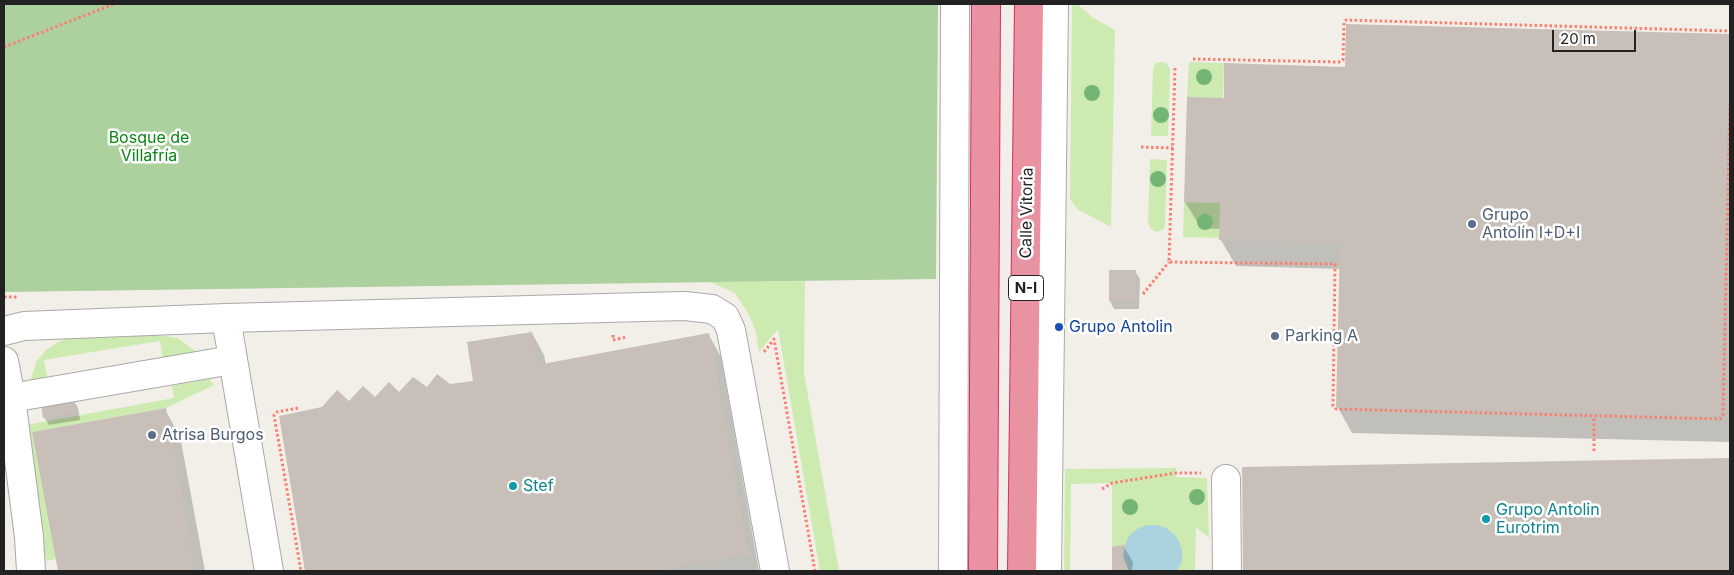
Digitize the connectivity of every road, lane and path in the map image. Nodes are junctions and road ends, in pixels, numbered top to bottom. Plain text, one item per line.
1 (114, 4) edge
2 (955, 4) edge
3 (986, 4) edge
4 (1029, 4) edge
5 (1054, 4) edge
6 (1730, 31) edge
7 (4, 47) edge
8 (1193, 59) dead end
9 (1175, 68) dead end
10 (1730, 104) edge
11 (1141, 147) dead end
12 (1173, 148) junction
13 (1728, 209) edge
14 (1169, 262) junction
15 (1143, 294) dead end
16 (226, 318) junction
17 (4, 331) edge
18 (232, 360) junction
19 (4, 362) edge
20 (11, 398) junction
21 (298, 408) dead end
22 (1594, 416) junction
23 (1594, 451) dead end
24 (1176, 473) dead end
25 (1226, 478) dead end
26 (1102, 489) dead end
27 (31, 571) edge
28 (269, 571) edge
29 (301, 571) edge
30 (776, 571) edge
31 (953, 571) edge
32 (983, 571) edge
33 (1022, 571) edge
34 (1048, 571) edge
35 (1227, 571) edge

1 - 7 path
2 - 31 street
3 - 32 highway, N-I
4 - 33 highway, Calle Vitoria / N-I
5 - 34 street
6 - 8 path
9 - 12 path
10 - 13 path
11 - 12 path
12 - 14 path
13 - 22 path
14 - 15 path
14 - 22 path
16 - 17 street
16 - 18 street
16 - 30 street
18 - 20 street
18 - 28 street
19 - 20 street
20 - 27 street
21 - 29 path
22 - 23 path
24 - 26 path
25 - 35 street

